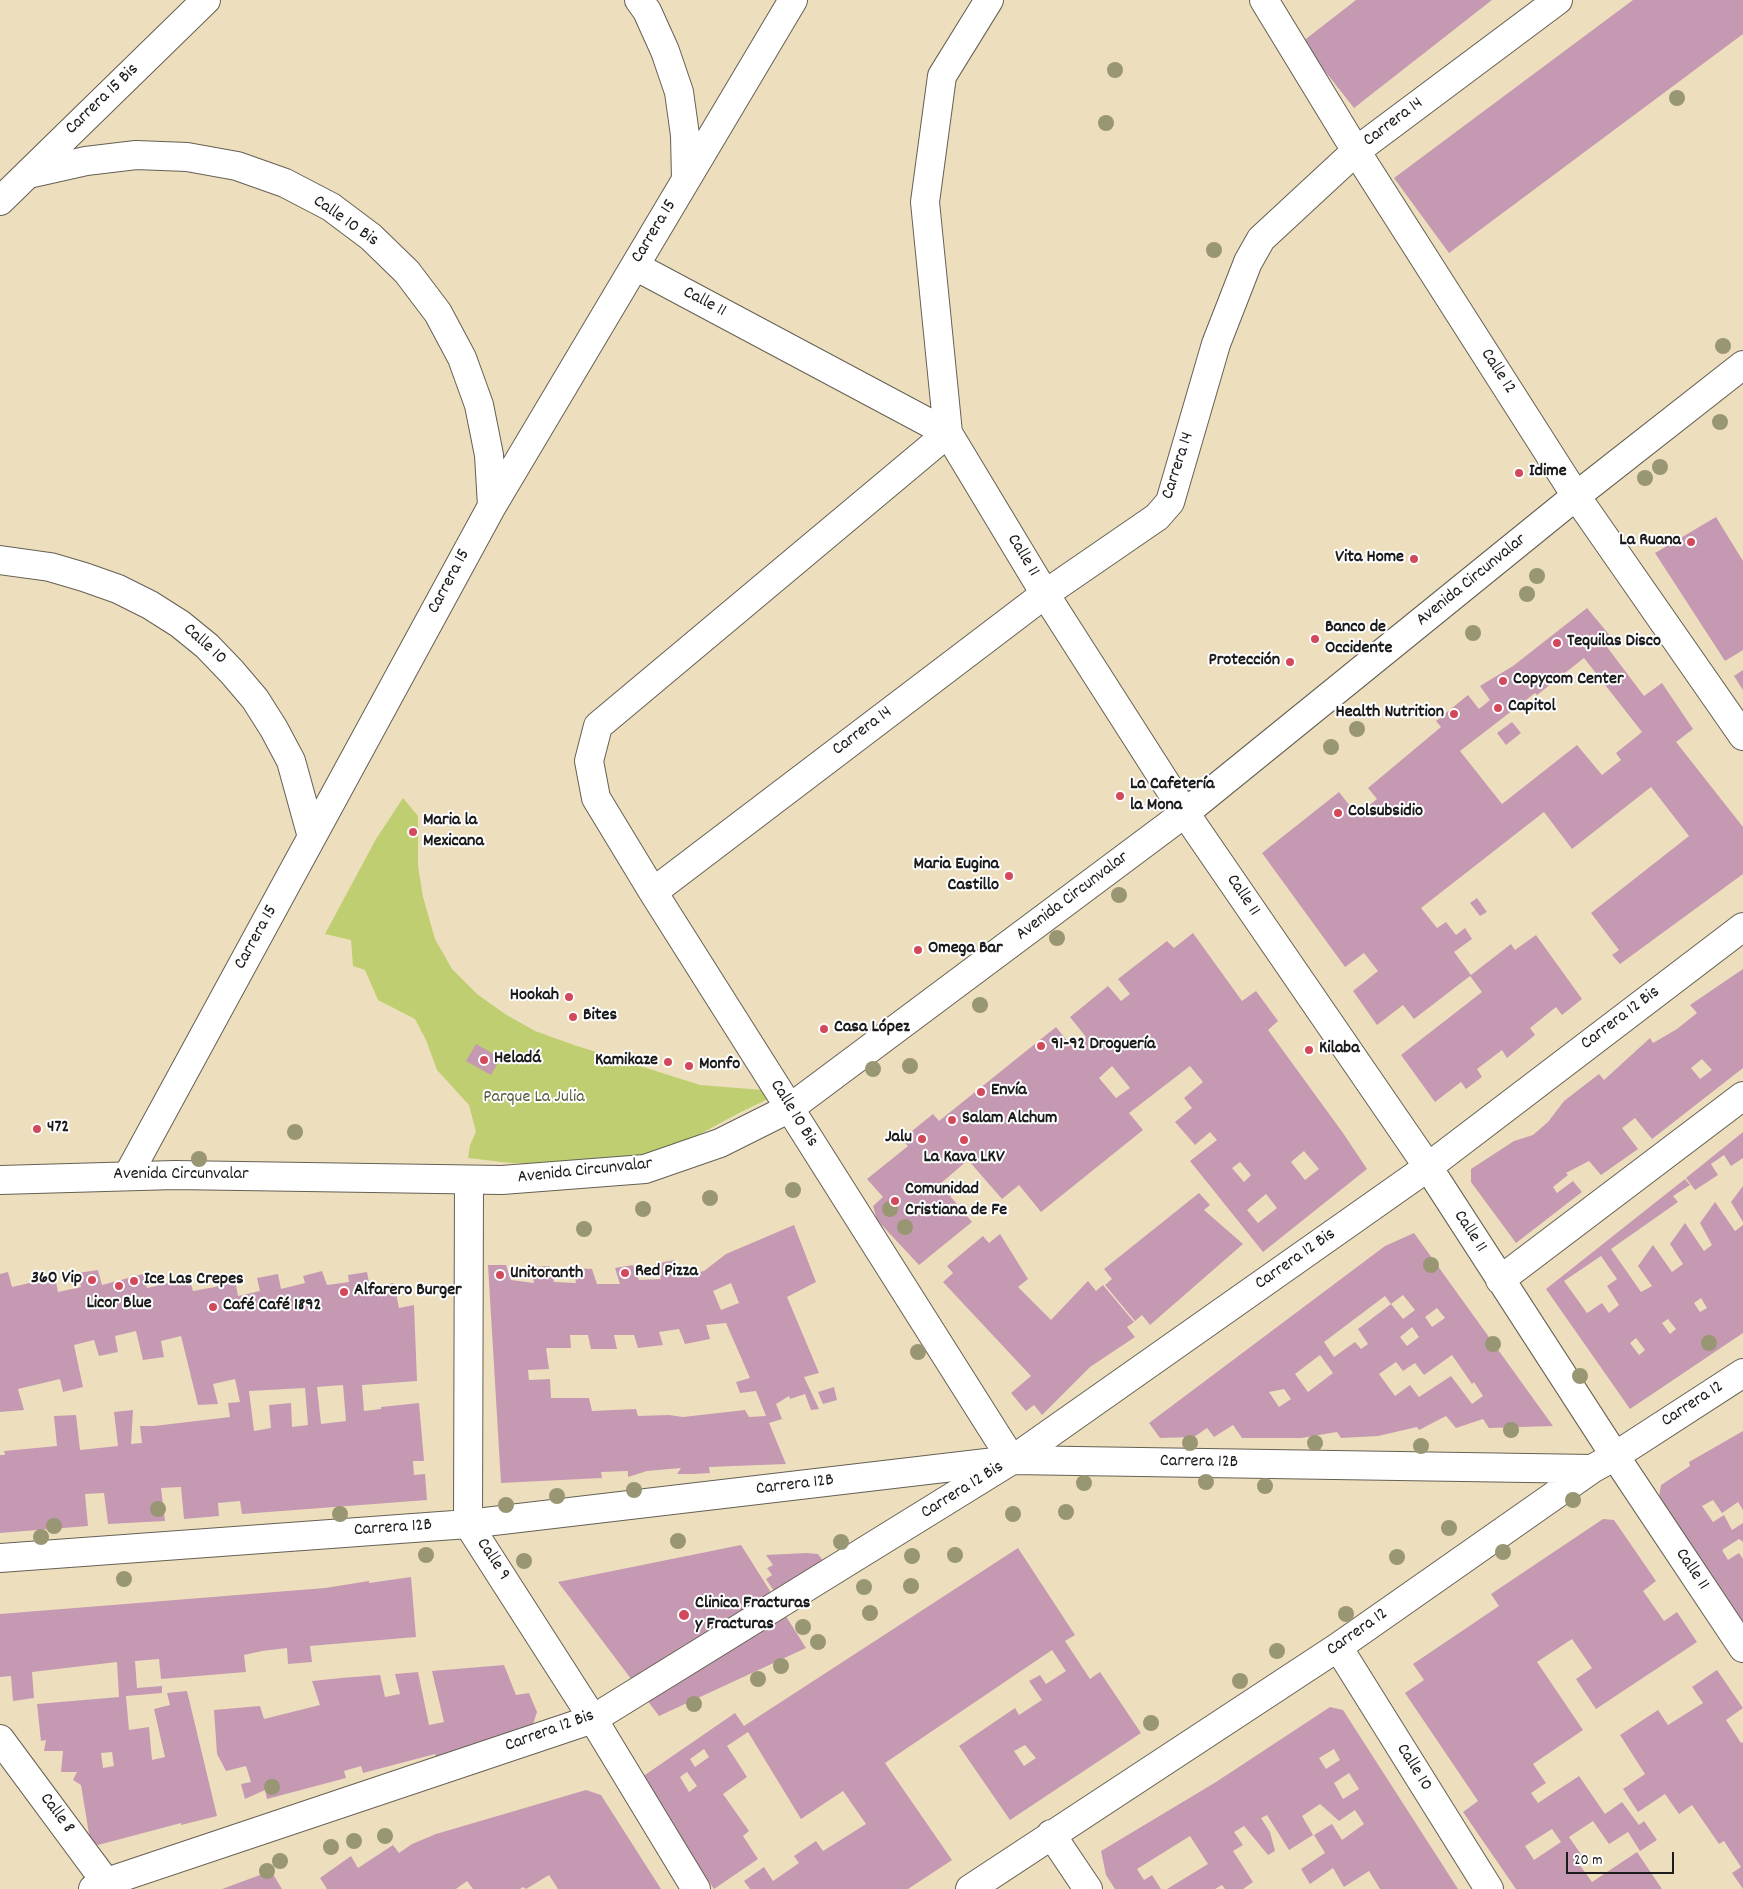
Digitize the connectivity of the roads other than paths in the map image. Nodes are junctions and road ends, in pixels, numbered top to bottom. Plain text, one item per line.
1 (206, 0) edge
2 (639, 0) edge
3 (793, 0) edge
4 (989, 0) edge
5 (1264, 0) edge
6 (1558, 0) edge
7 (1356, 151) junction
8 (28, 174) junction
9 (686, 180) junction
10 (0, 201) edge
11 (635, 266) junction
12 (1743, 365) edge
13 (948, 433) junction
14 (1576, 496) junction
15 (492, 506) junction
16 (0, 560) edge
17 (1044, 594) junction
18 (1743, 736) edge
19 (1185, 814) junction
20 (312, 837) junction
21 (653, 892) junction
22 (1743, 927) edge
23 (1743, 1096) edge
24 (790, 1108) junction
25 (1428, 1168) junction
26 (128, 1175) junction
27 (0, 1180) edge
28 (468, 1180) junction
29 (1500, 1280) junction
30 (1743, 1373) edge
31 (1012, 1460) junction
32 (1603, 1463) junction
33 (468, 1524) junction
34 (0, 1558) edge
35 (1338, 1648) junction
36 (1743, 1648) edge
37 (593, 1719) junction
38 (0, 1740) edge
39 (1052, 1834) junction
40 (104, 1887) edge
41 (696, 1889) edge
42 (970, 1889) edge
43 (1088, 1889) edge
44 (1489, 1889) edge

1 - 8 street, Carrera 15 Bis
2 - 9 street
3 - 9 street, Carrera 15
4 - 13 street
5 - 7 street, Calle 12
6 - 7 street, Carrera 14
7 - 14 street, Calle 12
7 - 17 street, Carrera 14
8 - 10 street, Carrera 15 Bis
8 - 15 street, Calle 10 Bis
9 - 11 street, Carrera 15
11 - 13 street, Calle 11
11 - 15 street, Carrera 15
12 - 14 street, Avenida Circunvalar
13 - 17 street, Calle 11
13 - 21 street, Calle 10 Bis
14 - 18 street, Calle 12
14 - 19 street, Avenida Circunvalar
15 - 20 street, Carrera 15
16 - 20 street, Calle 10
17 - 19 street, Calle 11
17 - 21 street, Carrera 14
19 - 24 street, Avenida Circunvalar
19 - 25 street, Calle 11
20 - 26 street, Carrera 15
21 - 24 street, Calle 10 Bis
22 - 25 street, Carrera 12 Bis
23 - 29 street
24 - 28 street, Avenida Circunvalar
24 - 31 street, Calle 10 Bis
25 - 29 street, Calle 11
25 - 31 street, Carrera 12 Bis
26 - 27 street, Avenida Circunvalar
26 - 28 street, Avenida Circunvalar
28 - 33 street, Calle 9
29 - 32 street, Calle 11
30 - 32 street, Carrera 12
31 - 32 street, Carrera 12B
31 - 33 street, Carrera 12B
31 - 37 street, Carrera 12 Bis
32 - 35 street, Carrera 12
32 - 36 street, Calle 11
33 - 34 street, Carrera 12B
33 - 37 street, Calle 9
35 - 39 street, Carrera 12
35 - 44 street, Calle 10
37 - 40 street, Carrera 12 Bis
37 - 41 street, Calle 9
38 - 40 street, Calle 8
39 - 42 street, Carrera 12
39 - 43 street

